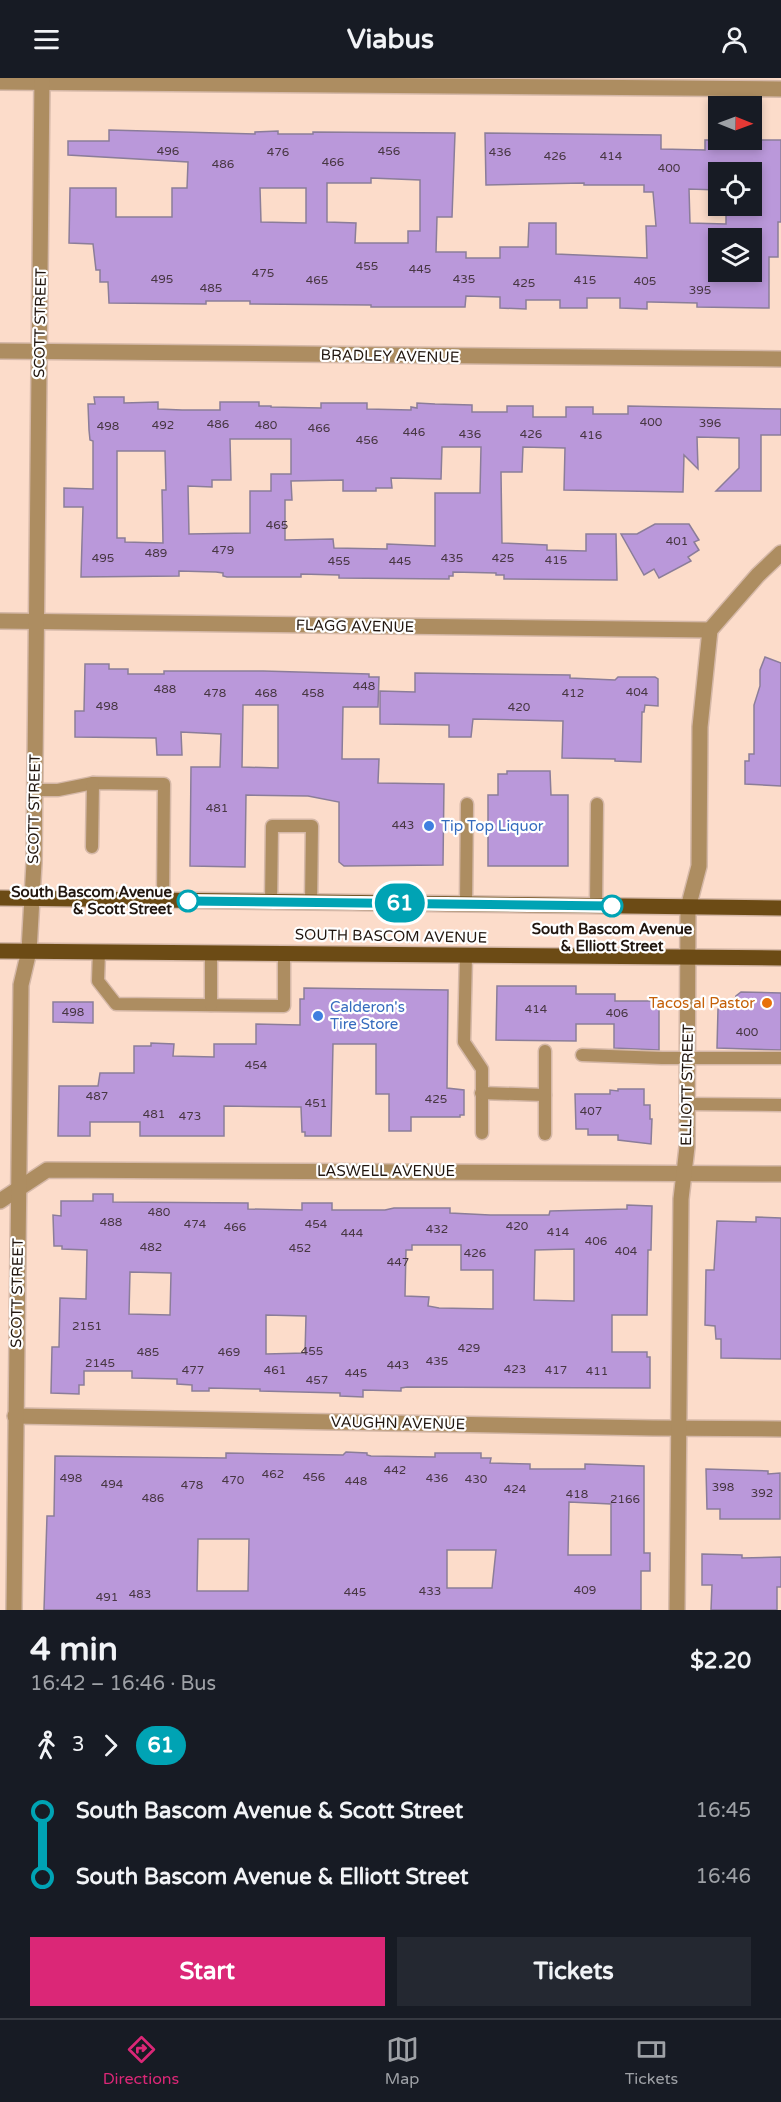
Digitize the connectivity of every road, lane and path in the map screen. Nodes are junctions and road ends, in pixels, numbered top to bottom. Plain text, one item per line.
1 (42, 80) edge
2 (0, 82) edge
3 (781, 90) edge
4 (0, 351) edge
5 (39, 352) junction
6 (781, 359) edge
7 (781, 553) edge
8 (0, 621) edge
9 (37, 621) junction
10 (710, 630) junction
11 (93, 783) junction
12 (35, 790) junction
13 (467, 804) dead end
14 (597, 804) dead end
15 (92, 847) dead end
16 (0, 898) edge
17 (31, 898) junction
18 (163, 900) junction
19 (271, 902) junction
20 (311, 902) junction
21 (466, 904) junction
22 (596, 906) junction
23 (688, 908) junction
24 (781, 908) edge
25 (0, 951) edge
26 (29, 951) junction
27 (99, 951) junction
28 (211, 952) junction
29 (284, 953) junction
30 (466, 955) junction
31 (688, 957) junction
32 (781, 958) edge
33 (211, 1005) junction
34 (545, 1051) dead end
35 (582, 1055) dead end
36 (688, 1057) junction
37 (781, 1058) edge
38 (482, 1093) junction
39 (545, 1095) junction
40 (687, 1104) junction
41 (781, 1105) edge
42 (482, 1133) dead end
43 (545, 1134) dead end
44 (684, 1172) junction
45 (781, 1174) edge
46 (18, 1187) junction
47 (0, 1201) edge
48 (15, 1416) junction
49 (680, 1428) junction
50 (781, 1429) edge
51 (7, 1546) edge
52 (14, 1610) edge
53 (677, 1610) edge

1 - 2 street
1 - 3 street
1 - 5 street, SCOTT STREET
4 - 5 street, BRADLEY AVENUE
5 - 6 street, BRADLEY AVENUE
5 - 9 street, SCOTT STREET
7 - 10 street
8 - 9 street, FLAGG AVENUE
9 - 10 street, FLAGG AVENUE
9 - 12 street, SCOTT STREET
10 - 23 street, ELLIOTT STREET
11 - 12 lane
11 - 15 lane
11 - 18 lane
12 - 17 street, SCOTT STREET
13 - 21 lane
14 - 22 lane
16 - 17 main road
17 - 18 main road
17 - 26 street, SCOTT STREET
18 - 19 main road
19 - 20 main road
19 - 20 lane
20 - 21 main road
21 - 22 main road
22 - 23 main road
23 - 24 main road
23 - 31 street, ELLIOTT STREET
25 - 26 main road, SOUTH BASCOM AVENUE
26 - 27 main road, SOUTH BASCOM AVENUE
26 - 46 street, SCOTT STREET
27 - 28 main road, SOUTH BASCOM AVENUE
27 - 33 lane
28 - 29 main road, SOUTH BASCOM AVENUE
28 - 33 lane
29 - 30 main road, SOUTH BASCOM AVENUE
29 - 33 lane
30 - 31 main road, SOUTH BASCOM AVENUE
30 - 38 lane
31 - 32 main road, SOUTH BASCOM AVENUE
31 - 36 street, ELLIOTT STREET
34 - 39 lane
35 - 36 lane
36 - 37 lane
36 - 40 street, ELLIOTT STREET
38 - 39 lane
38 - 42 lane
39 - 43 lane
40 - 41 lane
40 - 44 street, ELLIOTT STREET
44 - 45 street, LASWELL AVENUE
44 - 46 street, LASWELL AVENUE
44 - 49 street, ELLIOTT STREET
46 - 47 street, LASWELL AVENUE
46 - 48 street, SCOTT STREET
48 - 49 street, VAUGHN AVENUE
48 - 51 street, SCOTT STREET
49 - 50 street, VAUGHN AVENUE
49 - 53 street, ELLIOTT STREET
51 - 52 street, SCOTT STREET

